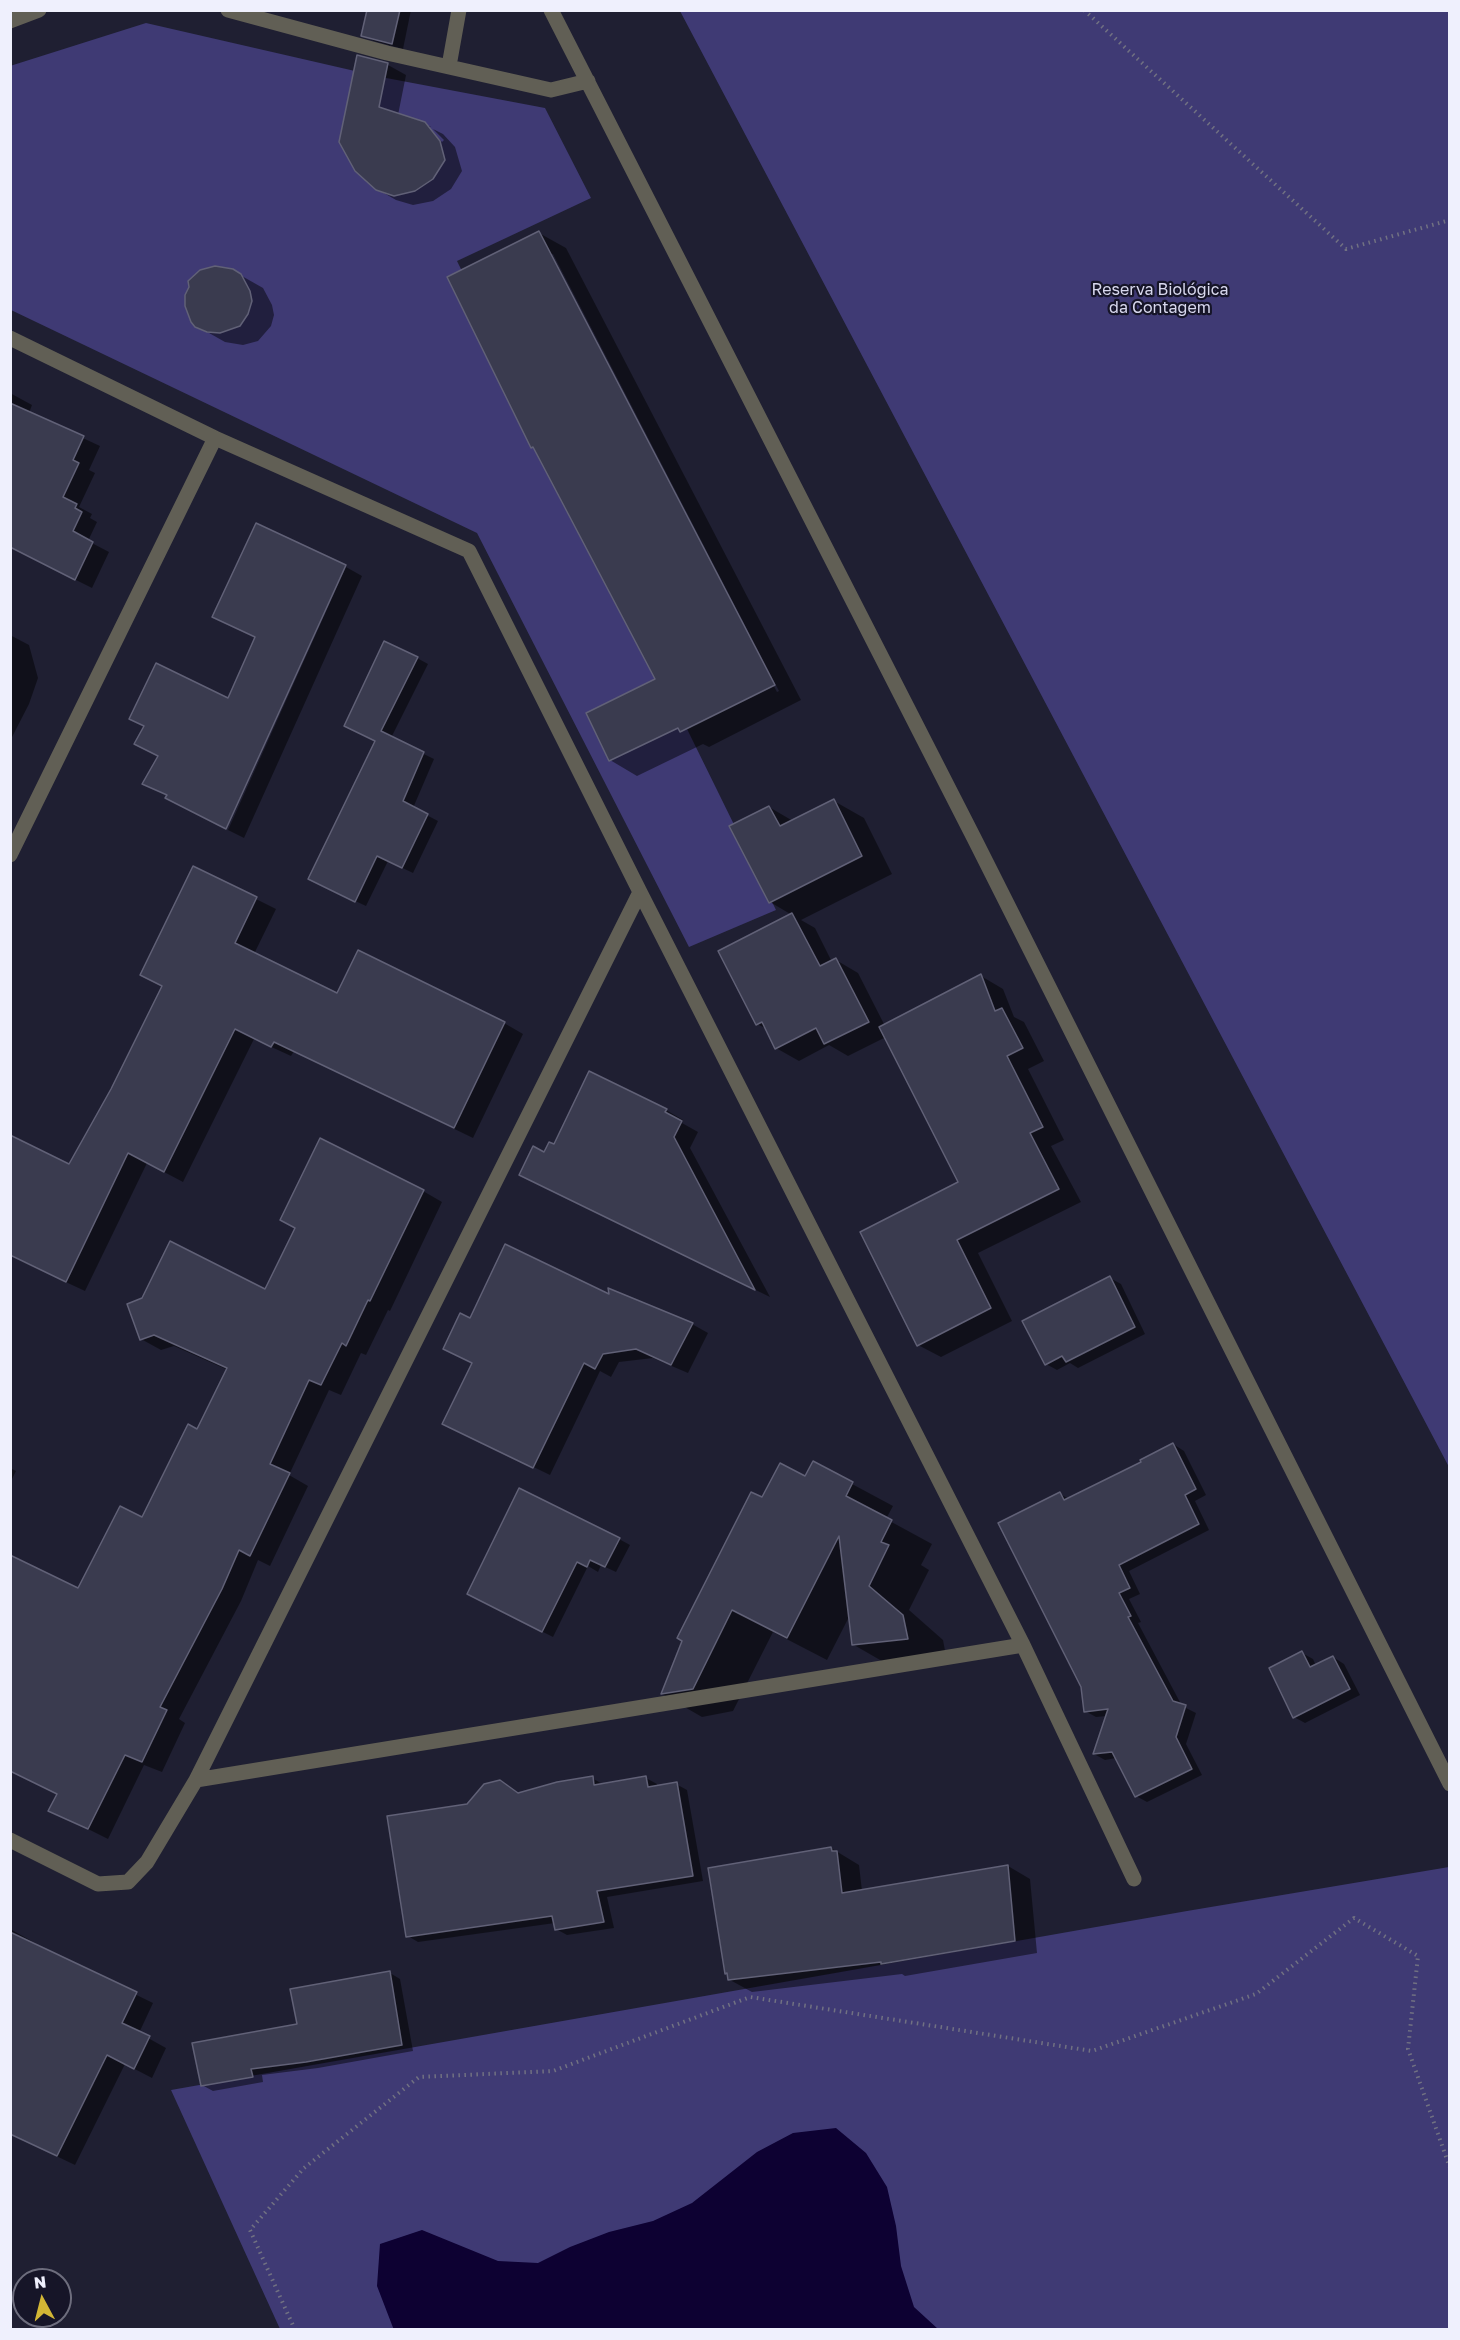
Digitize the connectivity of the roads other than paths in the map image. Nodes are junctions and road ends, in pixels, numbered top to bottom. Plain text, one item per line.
1 (39, 10) edge
2 (228, 10) edge
3 (459, 10) edge
4 (551, 10) edge
5 (10, 21) edge
6 (449, 66) junction
7 (588, 81) junction
8 (10, 338) edge
9 (215, 438) junction
10 (10, 855) edge
11 (640, 891) junction
12 (1023, 1645) junction
13 (196, 1780) junction
14 (1449, 1784) edge
15 (10, 1840) edge
16 (1134, 1879) dead end

1 - 5 street
2 - 6 street
3 - 6 street
4 - 7 street
6 - 7 street
7 - 14 street
8 - 9 street
9 - 10 street
9 - 11 street
11 - 12 street
11 - 13 street
12 - 13 street
12 - 16 street
13 - 15 street

